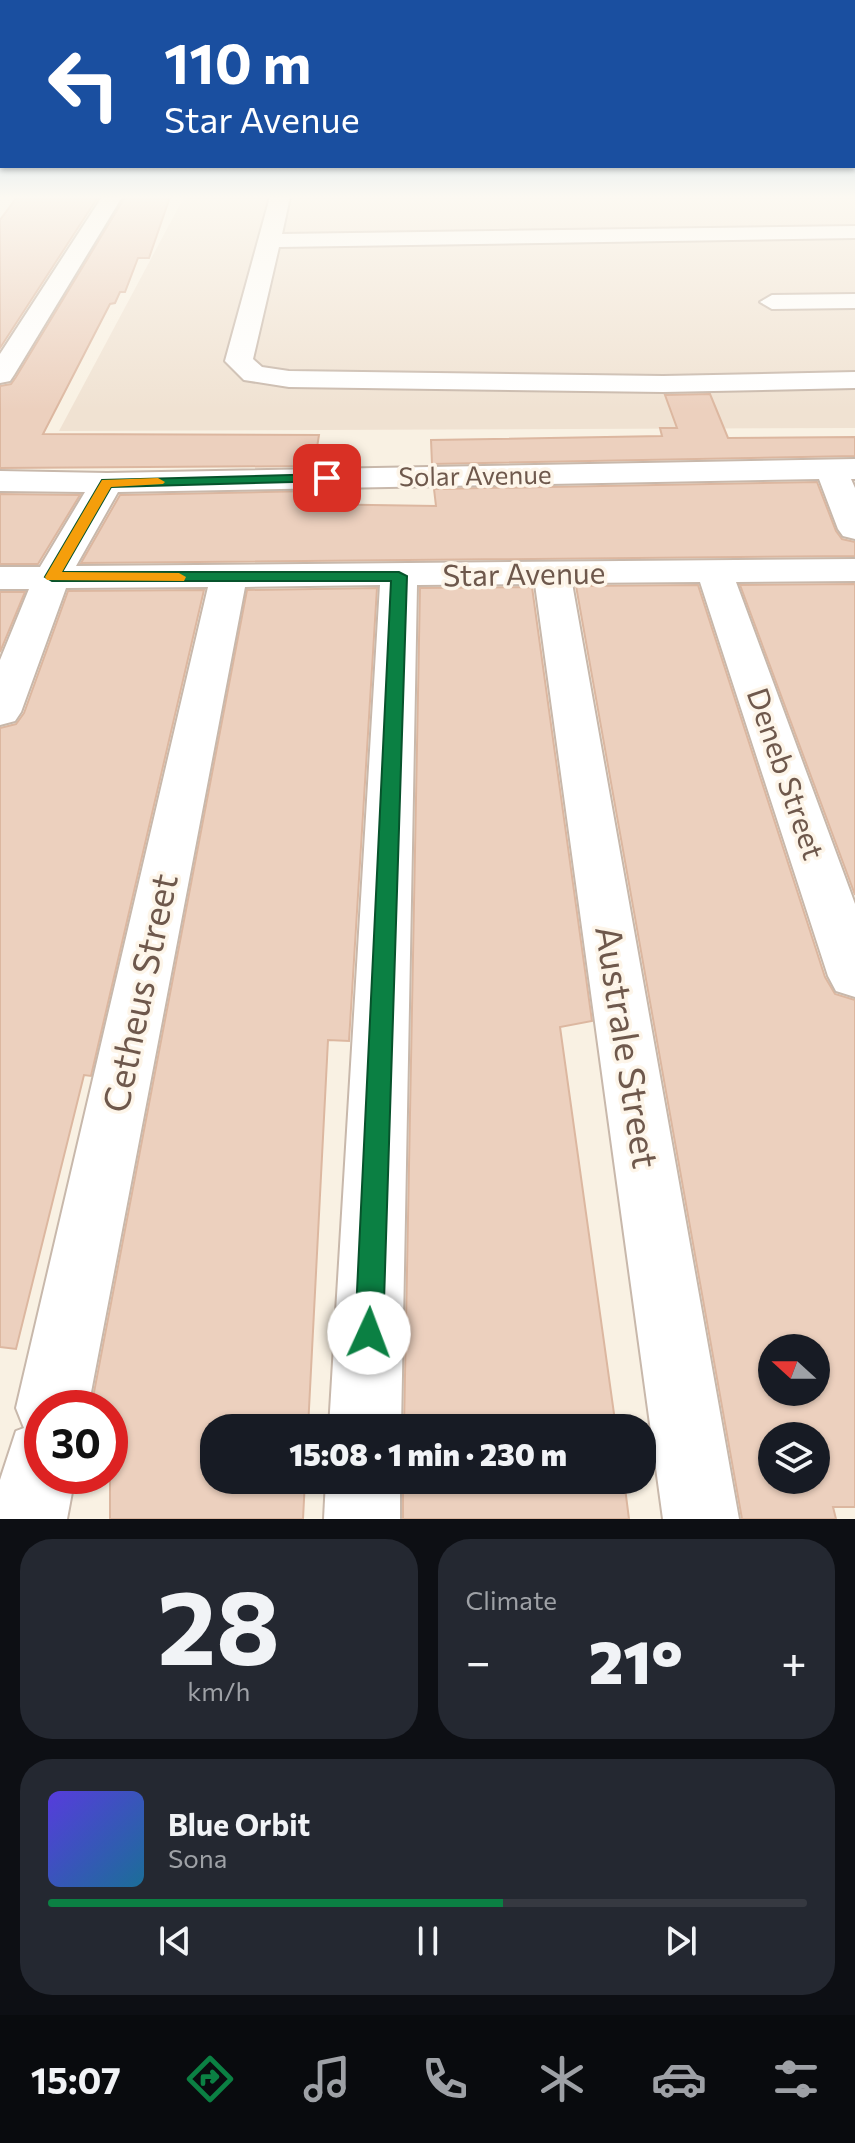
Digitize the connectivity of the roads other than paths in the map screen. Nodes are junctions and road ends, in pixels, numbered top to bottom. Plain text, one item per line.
1 (67, 268) edge
2 (261, 268) edge
3 (855, 301) edge
4 (772, 302) dead end
5 (0, 375) edge
6 (855, 380) edge
7 (843, 469) edge
8 (0, 481) edge
9 (107, 483) junction
10 (855, 529) edge
11 (855, 570) edge
12 (715, 573) junction
13 (552, 574) junction
14 (399, 576) junction
15 (52, 577) junction
16 (0, 578) edge
17 (228, 578) junction
18 (0, 712) edge
19 (855, 976) edge
20 (56, 1390) edge
21 (366, 1414) edge
22 (34, 1494) edge
23 (363, 1494) edge
24 (29, 1519) edge
25 (362, 1519) edge
26 (701, 1519) edge

1 - 5 street
2 - 6 street
3 - 4 street
7 - 9 street, Solar Avenue
7 - 10 street
8 - 9 street, Solar Avenue
9 - 15 street
11 - 12 street, Star Avenue
12 - 13 street, Star Avenue
12 - 19 street, Deneb Street
13 - 14 street, Star Avenue
13 - 26 street, Australe Street
14 - 17 street, Star Avenue
14 - 21 street
15 - 16 street, Star Avenue
15 - 17 street, Star Avenue
15 - 18 street
17 - 20 street, Cetheus Street
22 - 24 street
23 - 25 street

